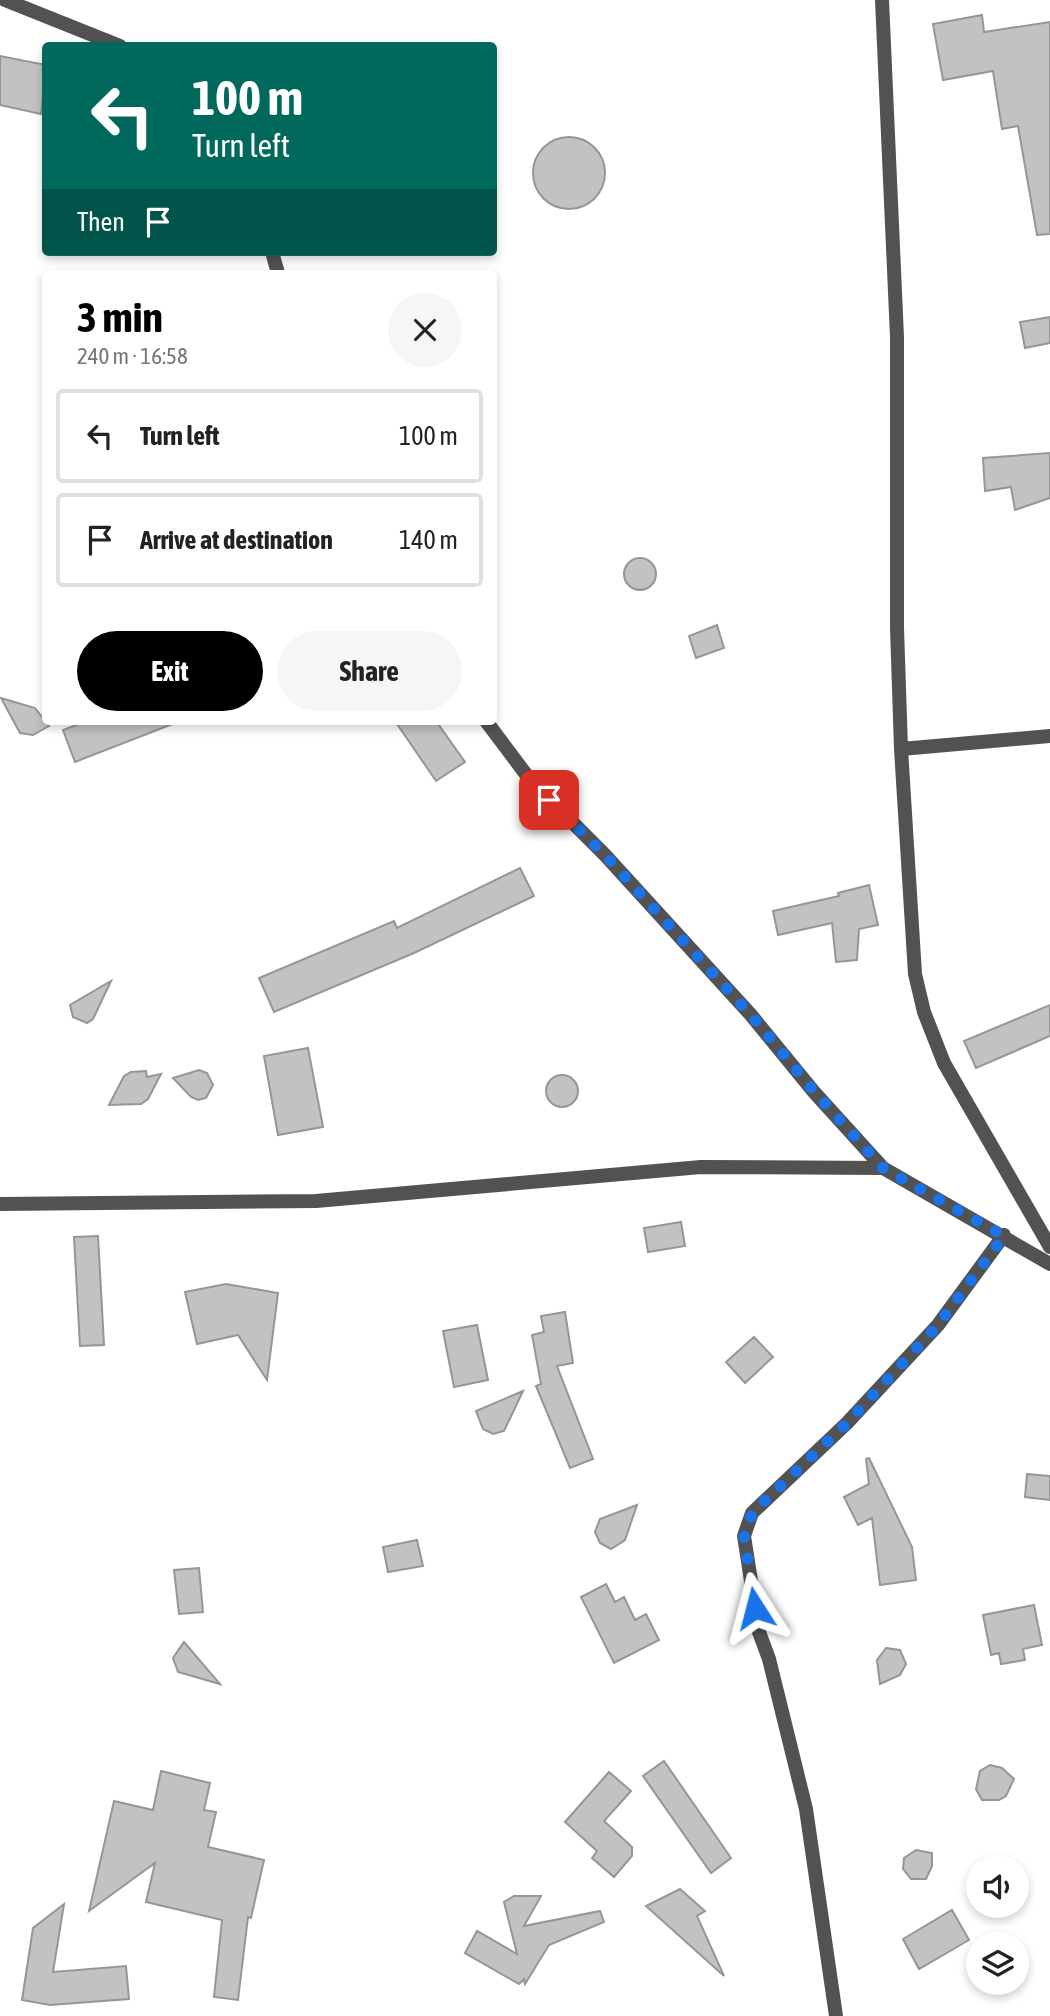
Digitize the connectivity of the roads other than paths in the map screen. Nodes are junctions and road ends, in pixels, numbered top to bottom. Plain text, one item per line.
1 (5, 0) edge
2 (882, 0) edge
3 (110, 42) edge
4 (489, 725) edge
5 (1050, 736) edge
6 (901, 749) junction
7 (883, 1168) junction
8 (0, 1204) edge
9 (1004, 1236) junction
10 (1050, 1247) edge
11 (1050, 1264) edge
12 (836, 2016) edge

1 - 3 street
2 - 6 street
4 - 7 street
5 - 6 street
6 - 10 street
7 - 8 street
7 - 9 street
9 - 11 street
9 - 12 street

